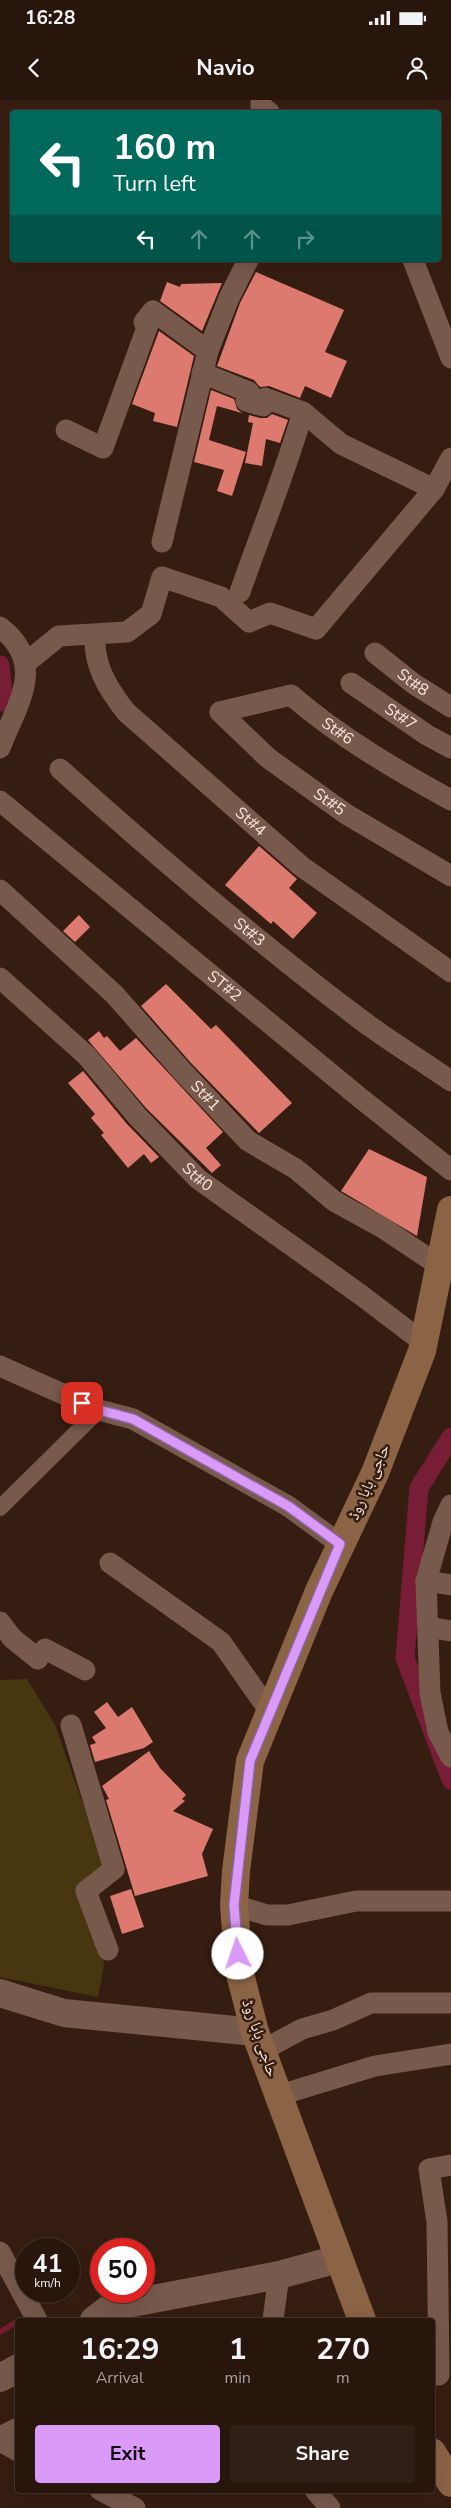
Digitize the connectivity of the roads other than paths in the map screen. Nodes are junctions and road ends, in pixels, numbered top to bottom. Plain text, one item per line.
1 (261, 100) edge
2 (266, 110) edge
3 (247, 262) edge
4 (414, 262) edge
5 (208, 351) junction
6 (451, 358) edge
7 (202, 373) junction
8 (303, 412) junction
9 (66, 430) dead end
10 (451, 458) edge
11 (434, 490) junction
12 (162, 542) dead end
13 (240, 592) dead end
14 (0, 627) edge
15 (95, 635) junction
16 (375, 653) dead end
17 (26, 662) junction
18 (351, 683) dead end
19 (451, 707) edge
20 (220, 712) joint
21 (0, 748) edge
22 (451, 748) edge
23 (60, 769) dead end
24 (451, 800) edge
25 (0, 801) edge
26 (451, 876) edge
27 (0, 890) edge
28 (451, 972) edge
29 (0, 978) edge
30 (451, 1081) edge
31 (451, 1170) edge
32 (451, 1210) edge
33 (440, 1266) junction
34 (424, 1343) junction
35 (0, 1366) edge
36 (99, 1410) junction
37 (451, 1505) edge
38 (0, 1508) edge
39 (340, 1544) junction
40 (110, 1563) dead end
41 (426, 1581) junction
42 (451, 1584) edge
43 (0, 1622) edge
44 (428, 1627) junction
45 (451, 1631) edge
46 (85, 1670) dead end
47 (270, 1712) junction
48 (71, 1725) dead end
49 (451, 1757) edge
50 (451, 1901) edge
51 (234, 1905) junction
52 (108, 1950) dead end
53 (0, 1993) edge
54 (451, 2003) edge
55 (259, 2041) junction
56 (451, 2054) edge
57 (280, 2095) junction
58 (451, 2166) edge
59 (0, 2252) edge
60 (338, 2259) junction
61 (279, 2275) junction
62 (444, 2279) edge
63 (36, 2318) edge
64 (97, 2318) edge
65 (273, 2318) edge
66 (361, 2318) edge
67 (15, 2370) edge
68 (441, 2375) edge
69 (0, 2378) edge
70 (15, 2430) edge
71 (0, 2439) edge
72 (15, 2449) edge
73 (435, 2457) edge
74 (451, 2483) edge
75 (106, 2493) edge
76 (318, 2493) edge
77 (135, 2508) edge
78 (330, 2508) edge

1 - 2 street
3 - 5 street
4 - 6 street
5 - 7 street
5 - 9 street
7 - 8 street
7 - 12 street
8 - 11 street
8 - 13 street
10 - 11 street
11 - 15 street
14 - 17 street
15 - 17 street
15 - 28 street, St#4
16 - 19 street, St#8
17 - 21 street
18 - 22 street, St#7
20 - 24 street, St#6
20 - 26 street, St#5
23 - 30 street, St#3
25 - 31 street, ST#2
27 - 33 street, St#1
29 - 34 street, St#0
32 - 33 main road, حاجی بابا روڈ
33 - 34 main road, حاجی بابا روڈ
34 - 39 main road, حاجی بابا روڈ
35 - 36 street
36 - 38 street
36 - 39 street
37 - 41 street
39 - 47 main road, حاجی بابا روڈ
40 - 47 street
41 - 42 street
41 - 44 street
43 - 46 street
44 - 45 street
44 - 49 street
47 - 51 main road, حاجی بابا روڈ
48 - 52 street
50 - 51 street
51 - 55 main road, حاجی بابا روڈ
53 - 55 street
54 - 55 street
55 - 57 main road, حاجی بابا روڈ
56 - 57 street
57 - 60 main road, حاجی بابا روڈ
58 - 62 street
59 - 63 street
60 - 61 street
60 - 66 main road, حاجی بابا روڈ
61 - 64 street
61 - 65 street
62 - 68 street
67 - 69 street
70 - 71 street
71 - 72 street
73 - 74 main road
75 - 77 street
76 - 78 street

